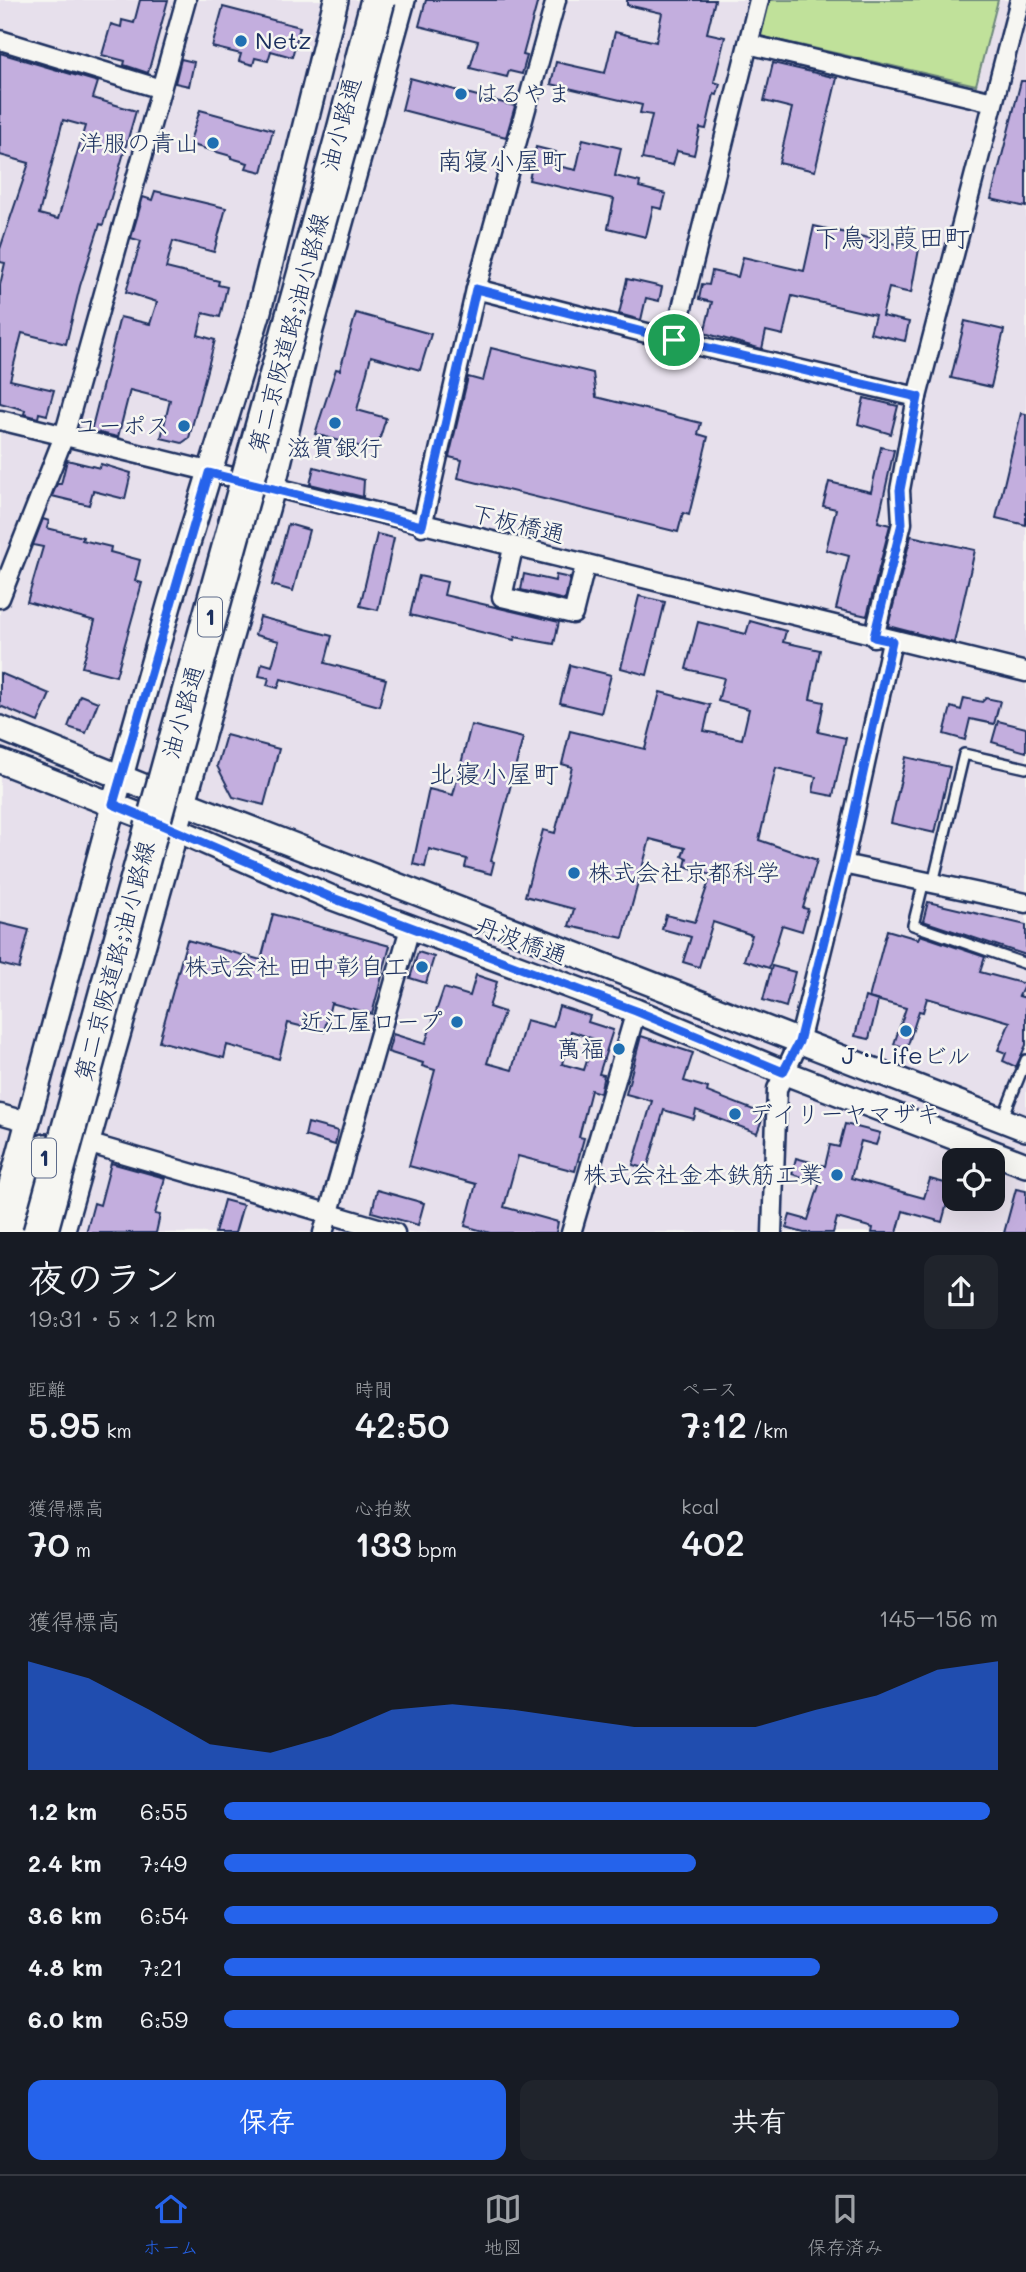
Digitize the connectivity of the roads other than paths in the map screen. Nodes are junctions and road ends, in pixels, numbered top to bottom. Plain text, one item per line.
1 (186, 0) edge
2 (336, 0) edge
3 (356, 0) edge
4 (378, 0) edge
5 (403, 0) edge
6 (556, 0) edge
7 (759, 0) edge
8 (1020, 0) edge
9 (0, 40) edge
10 (748, 44) junction
11 (161, 89) junction
12 (993, 102) junction
13 (476, 289) junction
14 (674, 340) junction
15 (918, 397) junction
16 (0, 421) edge
17 (64, 436) junction
18 (209, 473) junction
19 (273, 488) junction
20 (422, 526) junction
21 (513, 548) junction
22 (585, 566) junction
23 (0, 598) edge
24 (883, 639) junction
25 (1026, 672) edge
26 (2, 735) edge
27 (0, 761) edge
28 (1026, 768) edge
29 (120, 776) junction
30 (185, 803) junction
31 (113, 804) junction
32 (175, 829) junction
33 (843, 864) junction
34 (928, 882) junction
35 (421, 895) junction
36 (1026, 903) edge
37 (410, 928) junction
38 (1026, 964) edge
39 (647, 983) junction
40 (636, 1011) junction
41 (799, 1042) junction
42 (1026, 1060) edge
43 (783, 1072) junction
44 (0, 1114) edge
45 (1002, 1119) junction
46 (28, 1122) junction
47 (1026, 1129) edge
48 (87, 1143) junction
49 (982, 1148) edge
50 (991, 1148) edge
51 (1005, 1157) edge
52 (1026, 1165) edge
53 (329, 1213) junction
54 (0, 1225) edge
55 (22, 1232) edge
56 (40, 1232) edge
57 (62, 1232) edge
58 (323, 1232) edge
59 (392, 1232) edge
60 (571, 1232) edge
61 (772, 1232) edge

1 - 11 street
2 - 18 street, 油小路通
3 - 55 highway, 第二京阪道路;油小路線 / 1
4 - 56 highway, 第二京阪道路;油小路線 / 1, bridge
5 - 19 street, 油小路通
6 - 13 street
7 - 10 street
8 - 12 street
9 - 11 street
10 - 12 street
10 - 14 street
11 - 17 street
12 - 15 street
13 - 14 street
13 - 20 street
14 - 15 street
15 - 24 street
16 - 17 street, 下板橋通
17 - 18 street, 下板橋通
17 - 23 street
18 - 19 street, 下板橋通
18 - 29 street, 油小路通
19 - 20 street, 下板橋通
19 - 30 street, 油小路通
20 - 21 street, 下板橋通
21 - 22 street, 下板橋通
21 - 22 street
22 - 24 street, 下板橋通
24 - 25 street, 下板橋通
24 - 33 street
26 - 29 street, 丹波橋通
27 - 31 street, 丹波橋通
28 - 34 lane
29 - 30 street, 丹波橋通
29 - 31 street, 油小路通
30 - 32 street, 油小路通
30 - 35 street, 丹波橋通
31 - 32 street, 丹波橋通
31 - 46 street, 油小路通
32 - 37 street, 丹波橋通
32 - 48 street, 油小路通
33 - 34 street
33 - 41 street
34 - 36 street
34 - 38 lane
35 - 37 street
35 - 39 street, 丹波橋通
37 - 40 street, 丹波橋通
37 - 53 street
39 - 40 street
39 - 41 street, 丹波橋通
40 - 43 street, 丹波橋通
40 - 60 street
41 - 43 street
41 - 45 street, 丹波橋通
42 - 45 lane
43 - 49 street, 丹波橋通
43 - 61 street
44 - 46 street
45 - 47 street, 丹波橋通
45 - 50 street
46 - 54 street, 油小路通
48 - 53 street
48 - 57 street, 油小路通
51 - 52 street, 丹波橋通
53 - 58 street
53 - 59 street

